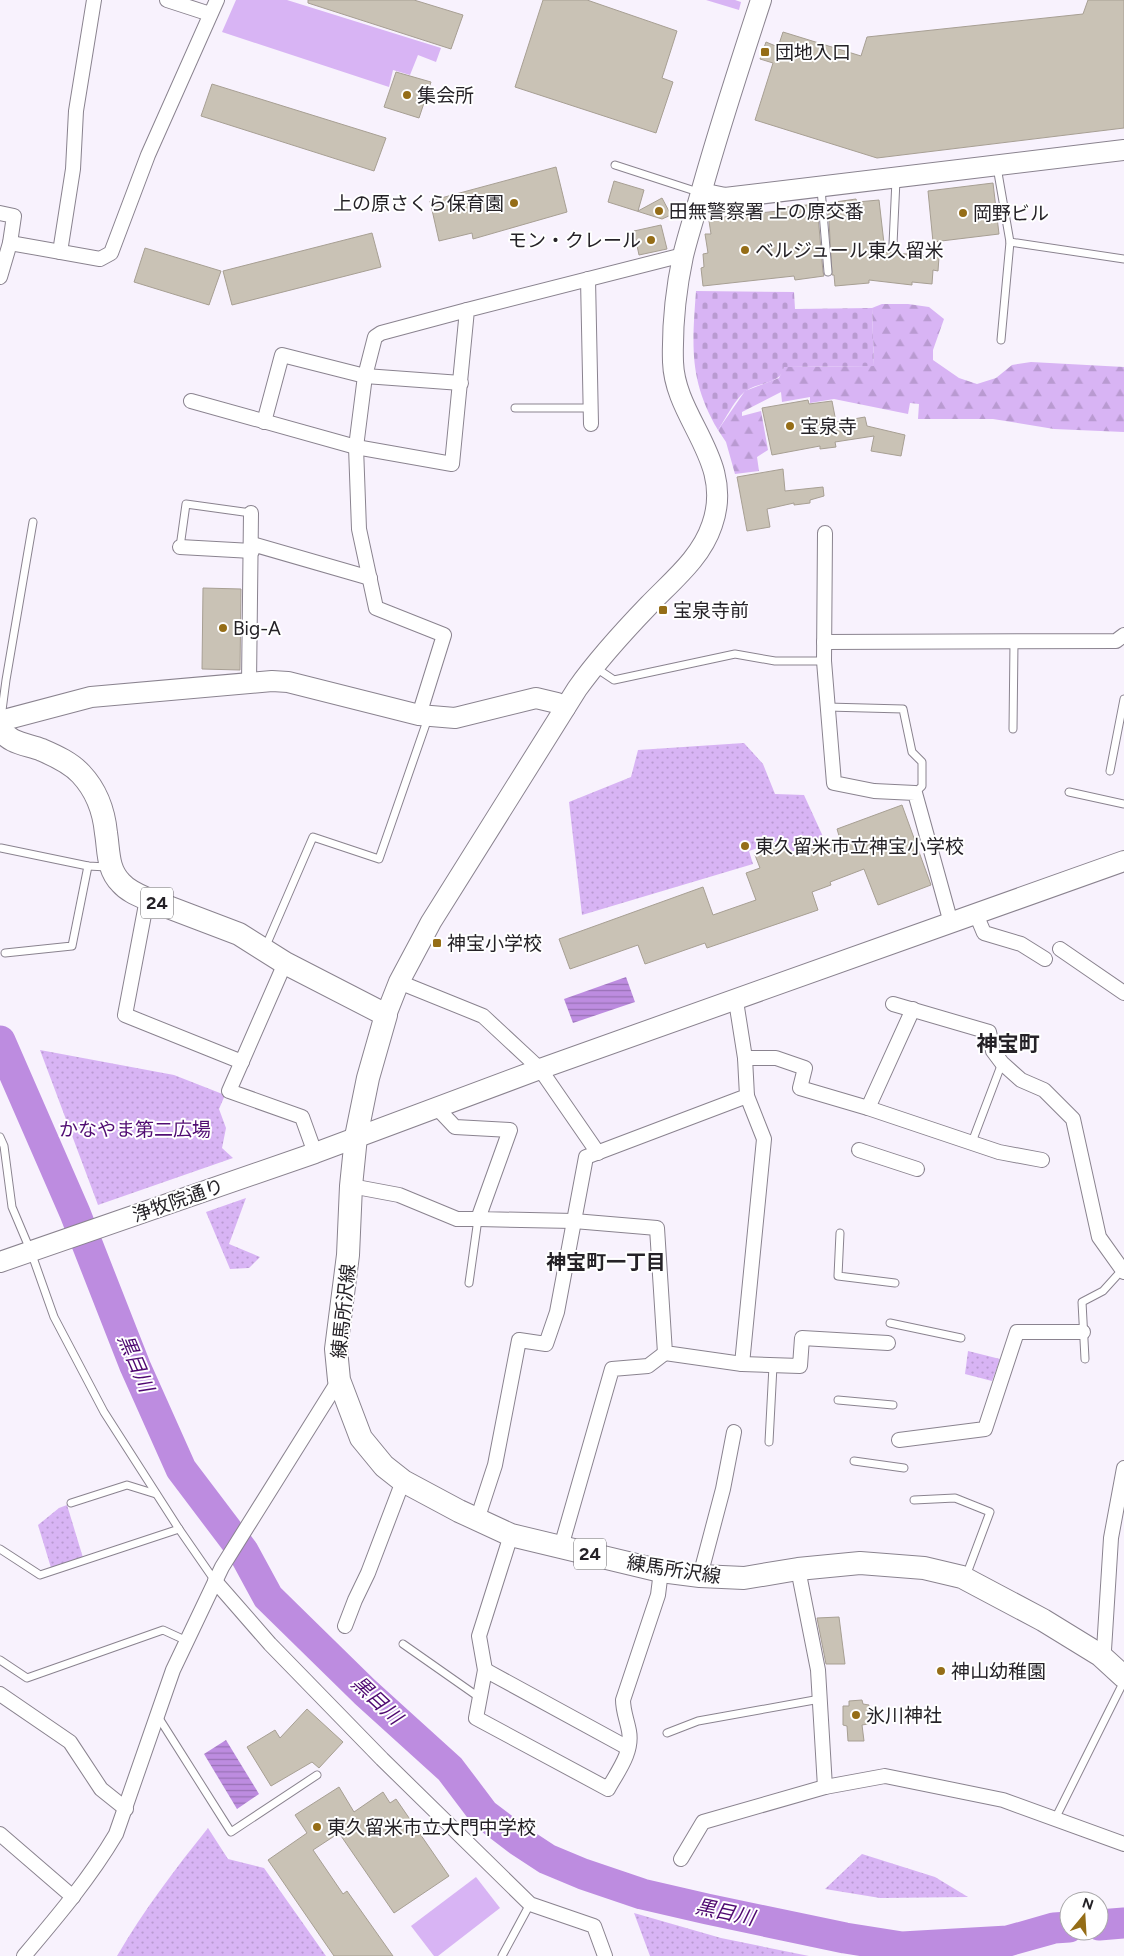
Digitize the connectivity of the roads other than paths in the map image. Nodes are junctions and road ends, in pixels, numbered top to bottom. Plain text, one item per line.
1 (94, 0) edge
2 (170, 0) edge
3 (217, 0) edge
4 (761, 0) edge
5 (210, 14) junction
6 (1124, 150) edge
7 (615, 165) dead end
8 (997, 165) junction
9 (896, 177) junction
10 (821, 186) junction
11 (701, 193) junction
12 (0, 213) edge
13 (1010, 242) junction
14 (10, 243) junction
15 (893, 244) dead end
16 (60, 252) junction
17 (683, 255) junction
18 (1124, 259) edge
19 (828, 272) dead end
20 (0, 276) edge
21 (588, 279) junction
22 (467, 310) junction
23 (1002, 340) dead end
24 (365, 376) junction
25 (460, 383) junction
26 (191, 400) dead end
27 (515, 408) dead end
28 (590, 408) junction
29 (264, 422) junction
30 (590, 424) dead end
31 (356, 447) junction
32 (251, 513) joint
33 (33, 522) dead end
34 (825, 533) dead end
35 (180, 547) joint
36 (252, 548) junction
37 (370, 578) junction
38 (1121, 641) edge
39 (824, 642) junction
40 (1014, 643) junction
41 (824, 661) junction
42 (593, 666) junction
43 (249, 683) junction
44 (1124, 699) edge
45 (826, 707) junction
46 (565, 708) junction
47 (424, 716) junction
48 (0, 721) edge
49 (0, 728) edge
50 (1013, 729) dead end
51 (1110, 771) dead end
52 (1069, 792) dead end
53 (915, 793) junction
54 (1124, 804) edge
55 (1, 848) edge
56 (1124, 861) edge
57 (99, 866) junction
58 (147, 899) junction
59 (976, 914) junction
60 (951, 923) junction
61 (1060, 949) dead end
62 (264, 950) junction
63 (5, 954) dead end
64 (1045, 959) dead end
65 (285, 963) junction
66 (400, 982) junction
67 (1124, 993) edge
68 (736, 1000) junction
69 (893, 1004) dead end
70 (913, 1010) junction
71 (386, 1015) junction
72 (745, 1058) junction
73 (242, 1062) junction
74 (1002, 1063) junction
75 (540, 1069) junction
76 (747, 1096) junction
77 (437, 1108) junction
78 (868, 1108) junction
79 (0, 1137) edge
80 (356, 1137) junction
81 (972, 1142) junction
82 (859, 1150) dead end
83 (315, 1153) junction
84 (598, 1153) junction
85 (1042, 1160) dead end
86 (917, 1169) dead end
87 (351, 1186) junction
88 (478, 1219) junction
89 (574, 1221) junction
90 (840, 1233) dead end
91 (31, 1252) junction
92 (0, 1262) edge
93 (1123, 1271) edge
94 (468, 1283) dead end
95 (895, 1283) dead end
96 (890, 1323) dead end
97 (1083, 1332) junction
98 (961, 1338) dead end
99 (888, 1343) dead end
100 (665, 1354) junction
101 (1085, 1359) dead end
102 (742, 1364) junction
103 (773, 1366) junction
104 (339, 1380) junction
105 (838, 1400) dead end
106 (893, 1405) dead end
107 (734, 1432) dead end
108 (900, 1440) dead end
109 (769, 1442) dead end
110 (854, 1461) dead end
111 (904, 1468) dead end
112 (1124, 1468) edge
113 (403, 1481) junction
114 (156, 1494) junction
115 (914, 1500) dead end
116 (72, 1503) dead end
117 (477, 1520) junction
118 (178, 1529) junction
119 (511, 1535) junction
120 (561, 1547) junction
121 (0, 1549) edge
122 (798, 1569) junction
123 (660, 1571) junction
124 (700, 1576) junction
125 (964, 1579) junction
126 (215, 1581) junction
127 (345, 1626) dead end
128 (186, 1641) junction
129 (403, 1644) dead end
130 (1100, 1656) junction
131 (0, 1660) edge
132 (485, 1670) junction
133 (1124, 1677) edge
134 (1124, 1681) edge
135 (0, 1694) edge
136 (480, 1698) junction
137 (820, 1698) junction
138 (157, 1715) junction
139 (667, 1733) dead end
140 (628, 1748) junction
141 (317, 1774) dead end
142 (825, 1787) junction
143 (126, 1808) junction
144 (1055, 1819) junction
145 (0, 1834) edge
146 (1124, 1844) edge
147 (681, 1858) dead end
148 (73, 1897) junction
149 (530, 1904) junction
150 (24, 1956) edge
151 (502, 1956) edge
152 (605, 1956) edge

1 - 16 street
2 - 5 street
3 - 5 street
4 - 11 street
5 - 16 street
6 - 8 street
7 - 11 lane
8 - 9 street
8 - 13 lane
9 - 10 street
9 - 15 lane
10 - 11 street
10 - 19 lane
11 - 17 street
12 - 14 street
13 - 18 lane
13 - 23 lane
14 - 16 street
14 - 20 street
17 - 21 street
17 - 42 street
21 - 22 street
21 - 28 street
22 - 24 street
22 - 25 street
24 - 25 street
24 - 29 street
24 - 31 street
25 - 31 street
26 - 29 street
27 - 28 lane
28 - 30 street
29 - 31 street
31 - 37 street
32 - 35 lane
32 - 36 street
33 - 48 lane
34 - 39 street
35 - 36 street
36 - 37 street
36 - 43 street
37 - 47 street
38 - 40 street
39 - 40 street
39 - 41 street
40 - 50 lane
41 - 42 lane
41 - 45 street
42 - 46 street
43 - 47 street
43 - 48 street
44 - 51 lane
45 - 53 street
45 - 53 lane
46 - 47 street
46 - 66 street
47 - 62 lane
49 - 57 main road
52 - 54 lane
53 - 60 street
55 - 57 lane
56 - 59 street, 浄牧院通り
57 - 58 main road, 24
57 - 63 lane
58 - 62 main road, 24
58 - 73 street
59 - 60 street, 浄牧院通り
59 - 64 street
60 - 68 street, 浄牧院通り
61 - 67 street
62 - 65 main road, 24
65 - 71 main road, 24
65 - 73 street
66 - 71 street
66 - 75 street
68 - 72 street
68 - 75 street, 浄牧院通り
69 - 70 street
70 - 74 street
70 - 78 street
71 - 80 main road, 練馬所沢線 / 24
72 - 76 street
72 - 78 street
73 - 83 street
74 - 81 lane
74 - 93 street
75 - 77 street, 浄牧院通り
75 - 84 street
76 - 84 street
76 - 102 street
77 - 80 street, 浄牧院通り
77 - 88 street
78 - 81 street
79 - 91 lane
80 - 83 street, 浄牧院通り
80 - 87 main road, 練馬所沢線 / 24
81 - 85 street
82 - 86 street
83 - 91 street, 浄牧院通り
84 - 89 street
87 - 88 street
87 - 104 main road, 練馬所沢線 / 24
88 - 89 street
88 - 94 lane
89 - 100 street
89 - 117 street
90 - 95 lane
91 - 92 street, 浄牧院通り
91 - 114 lane
93 - 97 lane
96 - 98 lane
97 - 101 lane
97 - 108 street
99 - 103 street
100 - 102 street
100 - 120 street
102 - 103 street
103 - 109 lane
104 - 113 main road, 練馬所沢線 / 24
104 - 126 street
105 - 106 lane
107 - 124 street
110 - 111 lane
112 - 130 street
113 - 117 main road, 練馬所沢線 / 24
113 - 127 street
114 - 116 lane
114 - 118 lane
115 - 125 lane
117 - 119 main road, 練馬所沢線 / 24
118 - 121 lane
118 - 126 lane
119 - 120 main road, 練馬所沢線 / 24
119 - 132 street
120 - 123 main road, 練馬所沢線 / 24
122 - 124 main road, 練馬所沢線 / 24
122 - 125 main road, 練馬所沢線 / 24
122 - 137 street
123 - 124 main road, 練馬所沢線 / 24
123 - 140 street
125 - 130 main road, 練馬所沢線 / 24
126 - 128 street
126 - 149 street
128 - 131 lane
128 - 138 street
129 - 136 lane
130 - 133 main road, 練馬所沢線 / 24
132 - 136 street
132 - 140 street
134 - 144 lane
135 - 143 street
136 - 140 street
137 - 139 lane
137 - 142 street
138 - 141 lane
138 - 143 street
142 - 144 street
142 - 147 street
143 - 148 street
144 - 146 street
145 - 148 street
148 - 150 street
149 - 151 lane
149 - 152 street

